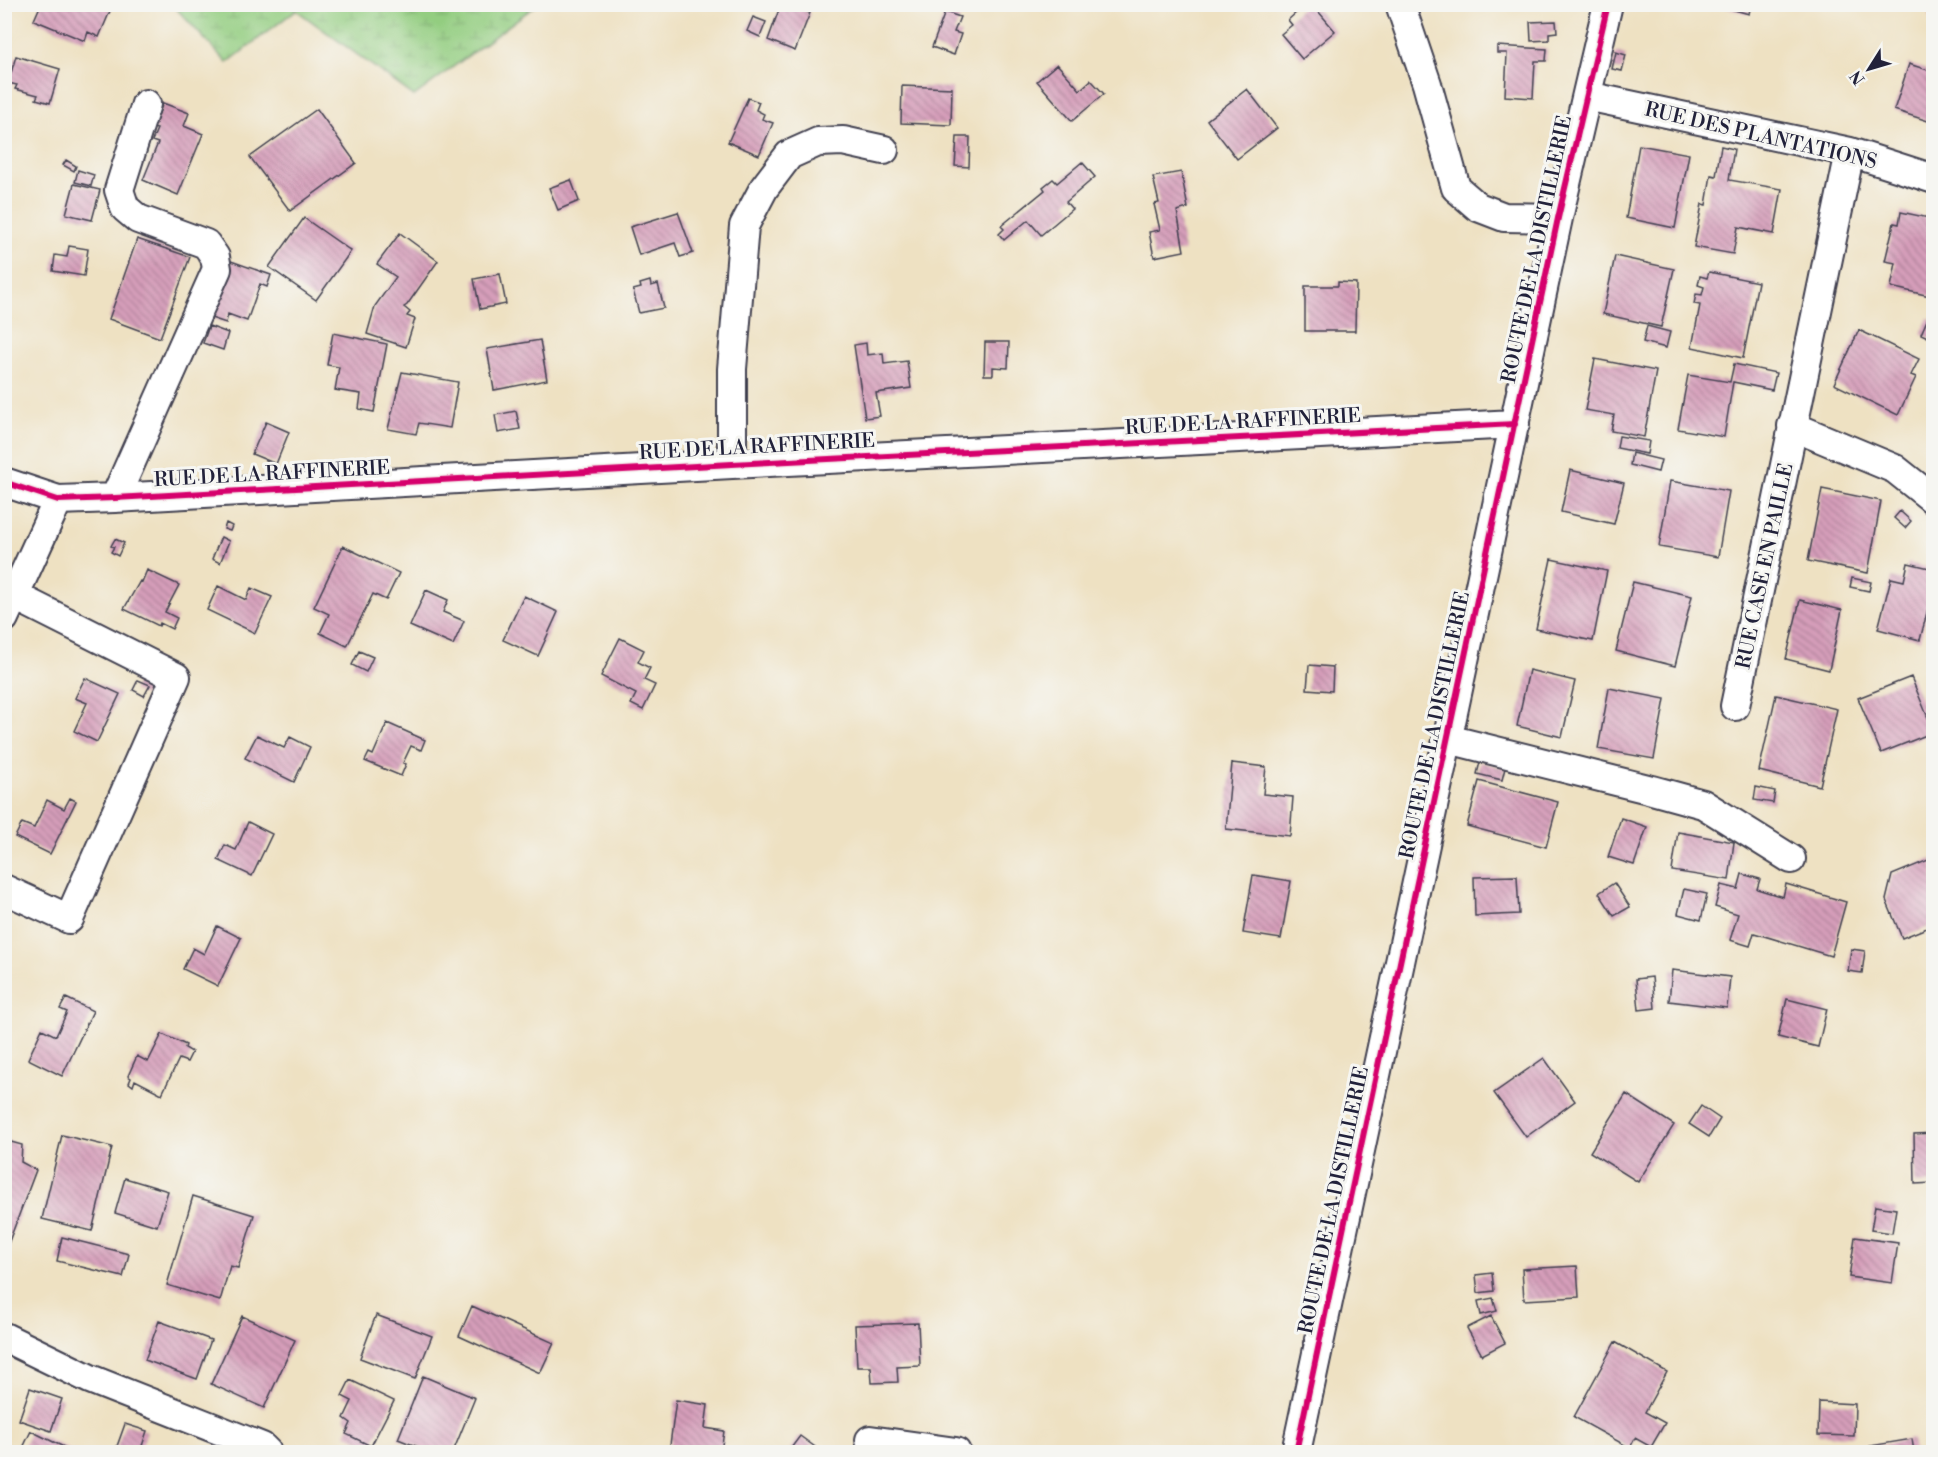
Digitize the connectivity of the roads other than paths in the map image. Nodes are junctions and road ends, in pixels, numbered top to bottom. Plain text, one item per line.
1 (1400, 4) edge
2 (1608, 4) edge
3 (1587, 96) junction
4 (147, 104) dead end
5 (884, 150) dead end
6 (1850, 152) junction
7 (1934, 179) edge
8 (1558, 218) junction
9 (1515, 424) junction
10 (1792, 426) junction
11 (732, 464) junction
12 (4, 482) edge
13 (115, 498) junction
14 (57, 500) junction
15 (1934, 500) edge
16 (10, 607) edge
17 (1735, 706) dead end
18 (1448, 739) junction
19 (1791, 859) dead end
20 (4, 889) edge
21 (4, 1337) edge
22 (870, 1440) dead end
23 (265, 1450) edge
24 (956, 1452) edge
25 (1296, 1452) edge

1 - 8 street
2 - 3 street, ROUTE DE LA DISTILLERIE
3 - 6 street, RUE DES PLANTATIONS
3 - 8 street, ROUTE DE LA DISTILLERIE
4 - 13 street
5 - 11 street
6 - 7 street, RUE DES PLANTATIONS
6 - 10 street, RUE CASE EN PAILLE
8 - 9 street, ROUTE DE LA DISTILLERIE
9 - 11 street, RUE DE LA RAFFINERIE
9 - 18 street, ROUTE DE LA DISTILLERIE
10 - 15 street
10 - 17 street, RUE CASE EN PAILLE
11 - 13 street, RUE DE LA RAFFINERIE
12 - 14 street, RUE DE LA RAFFINERIE
13 - 14 street, RUE DE LA RAFFINERIE
14 - 16 street
16 - 20 street
18 - 19 street
18 - 25 street, ROUTE DE LA DISTILLERIE
21 - 23 street
22 - 24 street

